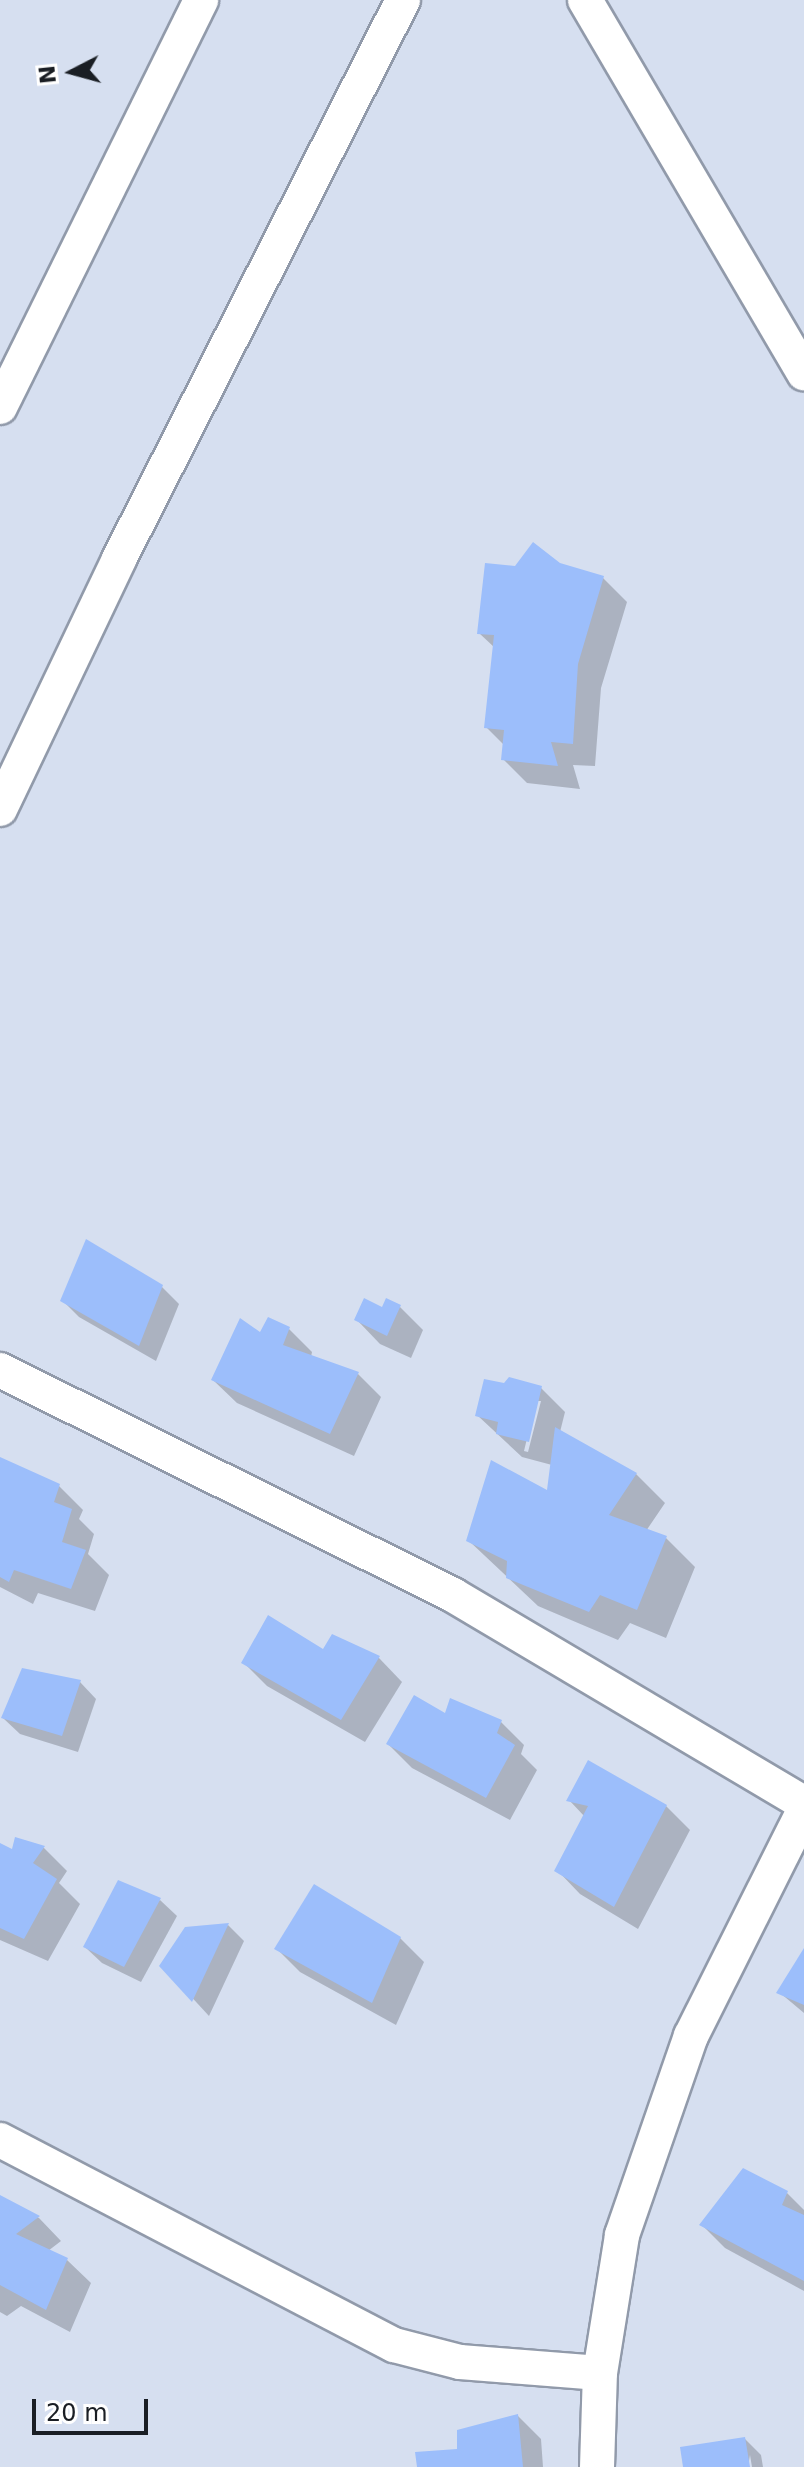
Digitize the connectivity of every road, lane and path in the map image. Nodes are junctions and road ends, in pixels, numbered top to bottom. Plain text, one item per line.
1 (403, 0) edge
2 (585, 0) edge
3 (190, 7) edge
4 (804, 374) edge
5 (0, 407) edge
6 (0, 809) edge
7 (0, 1370) edge
8 (804, 1803) edge
9 (804, 1810) edge
10 (0, 2140) edge
11 (600, 2373) junction
12 (597, 2467) edge

1 - 6 street
2 - 4 street
3 - 5 street
7 - 8 street
9 - 11 street
10 - 11 street
11 - 12 street

